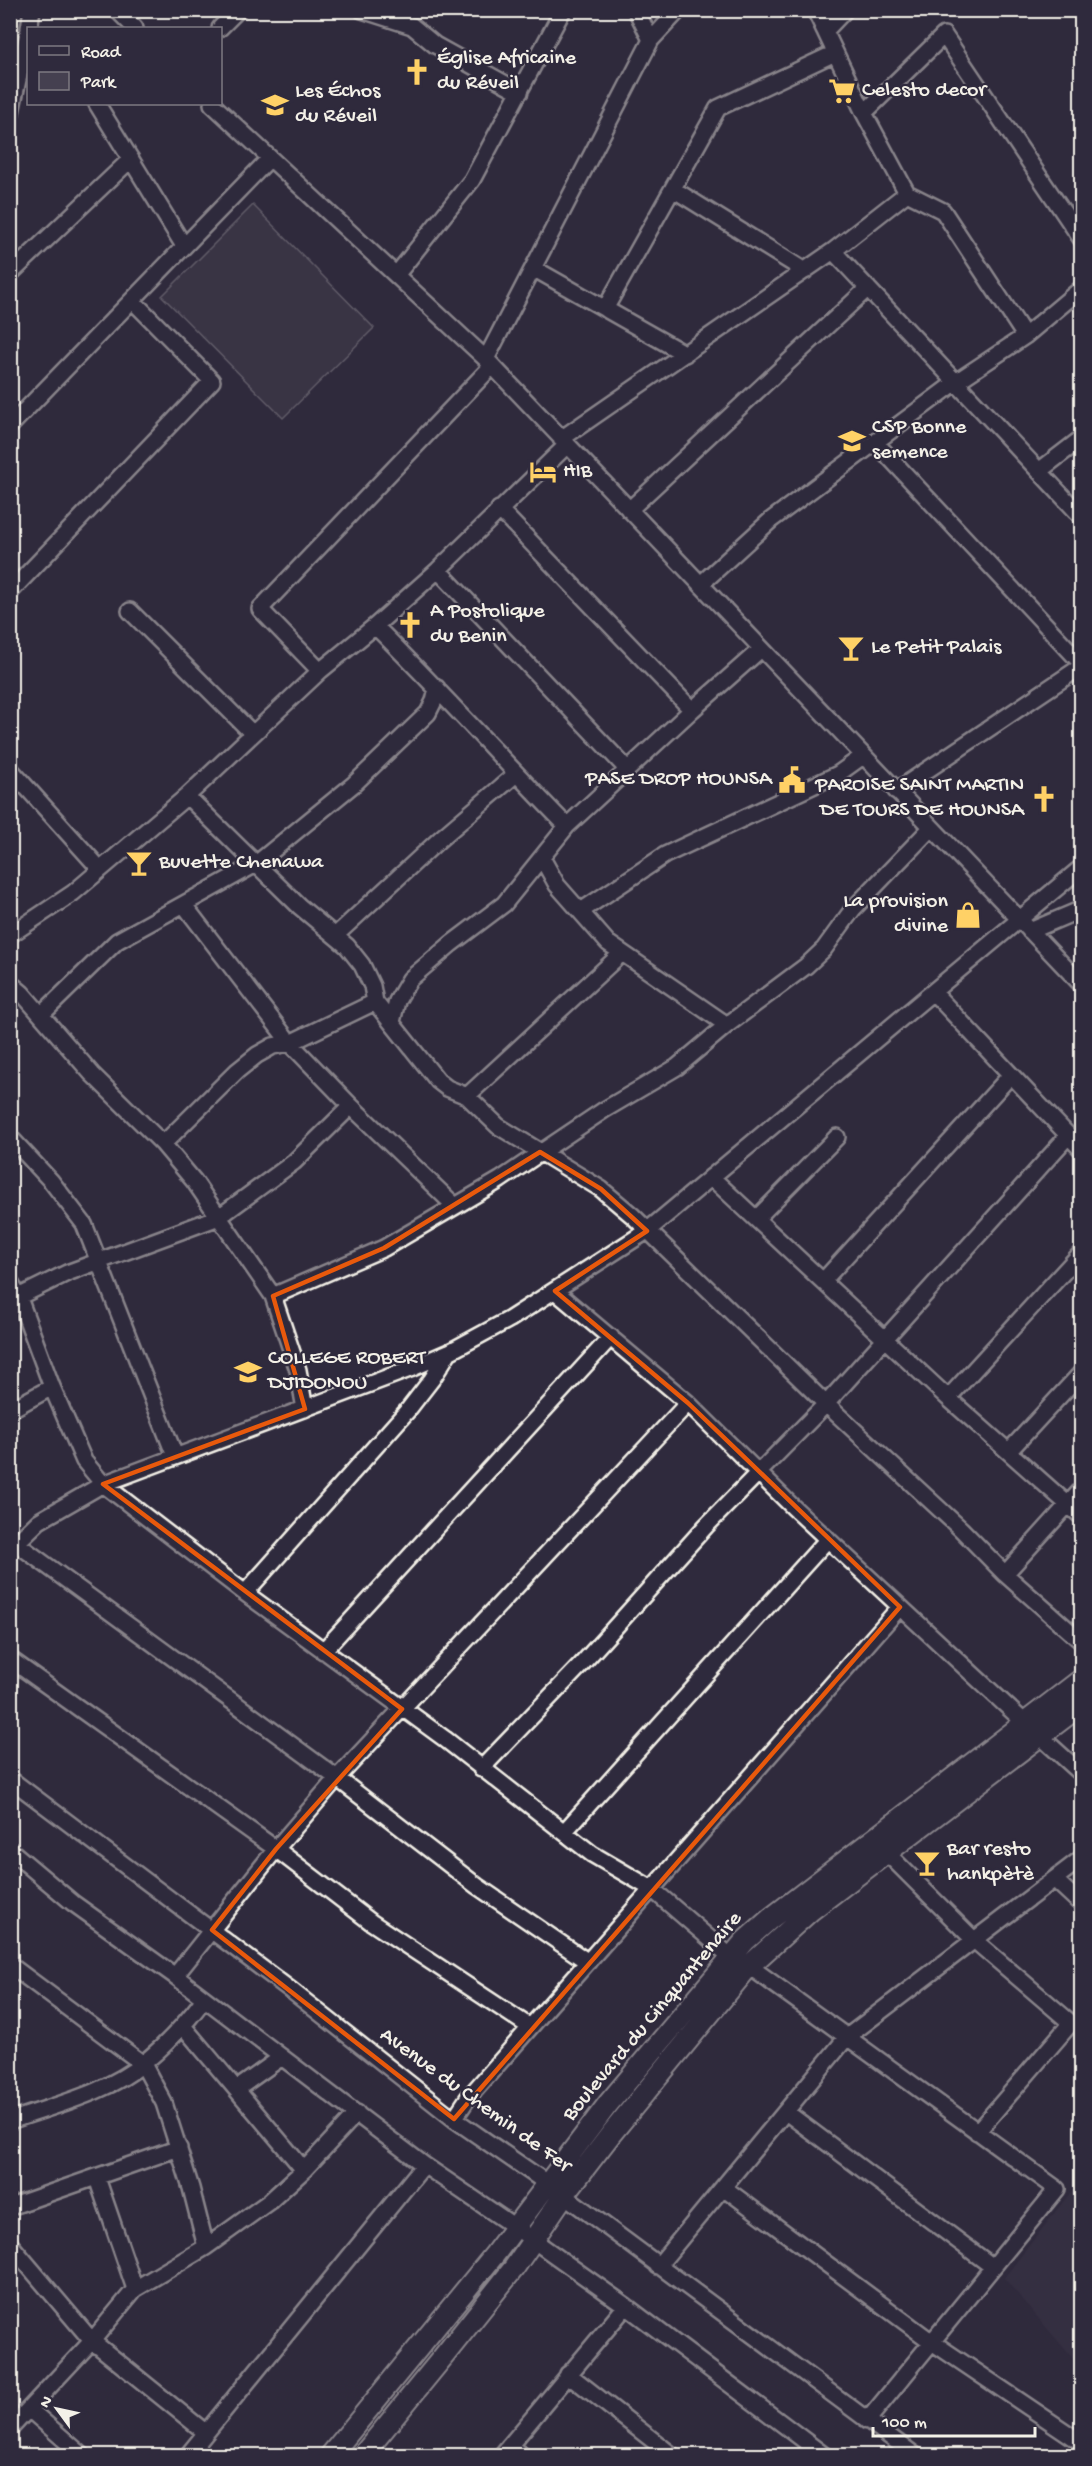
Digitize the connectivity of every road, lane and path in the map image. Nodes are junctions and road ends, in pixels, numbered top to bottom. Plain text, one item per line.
1 (117, 10) edge
2 (238, 10) edge
3 (362, 10) edge
4 (563, 10) edge
5 (636, 10) edge
6 (679, 10) edge
7 (815, 10) edge
8 (845, 10) edge
9 (134, 27) edge
10 (221, 27) edge
11 (825, 31) junction
12 (651, 40) junction
13 (27, 43) edge
14 (835, 53) junction
15 (520, 92) junction
16 (98, 105) edge
17 (213, 105) edge
18 (864, 113) junction
19 (10, 117) edge
20 (270, 158) junction
21 (131, 159) junction
22 (673, 189) junction
23 (907, 193) junction
24 (1082, 240) edge
25 (184, 246) junction
26 (833, 251) junction
27 (533, 268) junction
28 (805, 271) junction
29 (10, 274) edge
30 (397, 274) junction
31 (868, 288) junction
32 (1082, 288) edge
33 (132, 300) junction
34 (605, 309) junction
35 (1025, 336) junction
36 (685, 354) junction
37 (489, 363) junction
38 (956, 382) junction
39 (10, 426) edge
40 (1082, 438) edge
41 (564, 442) junction
42 (876, 443) junction
43 (1039, 471) junction
44 (499, 509) junction
45 (629, 510) junction
46 (1082, 517) edge
47 (438, 570) junction
48 (701, 584) junction
49 (10, 592) edge
50 (130, 611) dead end
51 (375, 626) junction
52 (761, 649) junction
53 (1082, 665) edge
54 (320, 671) junction
55 (437, 688) junction
56 (692, 710) junction
57 (252, 733) junction
58 (863, 756) junction
59 (10, 770) edge
60 (628, 770) junction
61 (516, 774) junction
62 (896, 791) junction
63 (187, 796) junction
64 (567, 825) junction
65 (932, 828) junction
66 (542, 858) junction
67 (256, 864) junction
68 (1082, 867) edge
69 (100, 869) junction
70 (184, 905) junction
71 (1082, 909) edge
72 (581, 911) junction
73 (1019, 920) junction
74 (1030, 932) junction
75 (10, 935) edge
76 (336, 935) junction
77 (622, 953) junction
78 (10, 983) edge
79 (1082, 986) edge
80 (933, 992) junction
81 (375, 1002) junction
82 (40, 1015) junction
83 (392, 1022) junction
84 (727, 1025) junction
85 (290, 1042) junction
86 (1011, 1075) junction
87 (467, 1096) junction
88 (351, 1106) junction
89 (1068, 1136) junction
90 (10, 1137) edge
91 (837, 1137) dead end
92 (164, 1144) junction
93 (1082, 1150) edge
94 (540, 1152) junction
95 (711, 1177) junction
96 (454, 1205) junction
97 (219, 1217) junction
98 (756, 1219) junction
99 (647, 1231) junction
100 (1082, 1252) edge
101 (100, 1261) junction
102 (823, 1281) junction
103 (10, 1282) edge
104 (555, 1291) junction
105 (273, 1296) junction
106 (15, 1300) edge
107 (611, 1337) junction
108 (884, 1338) junction
109 (449, 1352) junction
110 (1082, 1372) edge
111 (52, 1387) junction
112 (948, 1398) junction
113 (688, 1403) junction
114 (826, 1404) junction
115 (305, 1409) junction
116 (10, 1410) edge
117 (1009, 1451) junction
118 (176, 1456) junction
119 (759, 1473) junction
120 (103, 1484) junction
121 (1082, 1489) edge
122 (1068, 1504) junction
123 (1082, 1517) edge
124 (828, 1539) junction
125 (13, 1546) edge
126 (1005, 1574) junction
127 (245, 1593) junction
128 (900, 1607) junction
129 (1082, 1642) edge
130 (323, 1651) junction
131 (10, 1659) edge
132 (1082, 1679) edge
133 (1082, 1704) edge
134 (402, 1709) junction
135 (1024, 1722) junction
136 (1040, 1736) junction
137 (481, 1768) junction
138 (1082, 1774) edge
139 (337, 1778) junction
140 (10, 1779) edge
141 (564, 1832) junction
142 (276, 1849) junction
143 (10, 1850) edge
144 (887, 1853) junction
145 (1082, 1858) edge
146 (1054, 1879) junction
147 (652, 1889) junction
148 (1082, 1905) edge
149 (212, 1930) junction
150 (974, 1940) junction
151 (731, 1957) junction
152 (588, 1962) junction
153 (10, 1965) edge
154 (749, 1966) junction
155 (175, 1976) junction
156 (204, 1999) junction
157 (183, 2026) junction
158 (530, 2027) junction
159 (848, 2037) junction
160 (282, 2057) junction
161 (143, 2064) junction
162 (237, 2089) junction
163 (786, 2112) junction
164 (357, 2113) junction
165 (454, 2119) junction
166 (10, 2121) edge
167 (977, 2132) junction
168 (179, 2148) junction
169 (424, 2165) junction
170 (304, 2170) junction
171 (97, 2178) junction
172 (547, 2182) junction
173 (723, 2187) junction
174 (564, 2195) junction
175 (10, 2208) edge
176 (515, 2227) junction
177 (534, 2241) junction
178 (10, 2244) edge
179 (206, 2247) junction
180 (658, 2266) junction
181 (993, 2267) junction
182 (135, 2289) junction
183 (626, 2306) junction
184 (92, 2341) junction
185 (932, 2342) junction
186 (568, 2374) junction
187 (29, 2409) junction
188 (867, 2421) junction
189 (10, 2428) edge
190 (205, 2432) junction
191 (1082, 2444) edge
192 (505, 2451) edge
193 (369, 2453) edge
194 (83, 2456) edge
195 (187, 2456) edge
196 (330, 2456) edge
197 (523, 2456) edge
198 (673, 2456) edge
199 (825, 2456) edge
200 (916, 2456) edge

1 - 9 street
2 - 10 street
3 - 15 street
4 - 15 street
5 - 12 street
6 - 12 street
7 - 11 street
8 - 11 street
11 - 14 street
12 - 27 street
13 - 19 street
14 - 18 street
14 - 22 street
15 - 30 street
16 - 21 street
17 - 20 street
18 - 23 street
18 - 24 street
20 - 25 street
20 - 30 street
21 - 25 street
21 - 29 street
22 - 28 street
22 - 34 street
23 - 26 street
23 - 35 street
25 - 33 street
26 - 28 street
26 - 31 street
27 - 34 street
27 - 37 street
28 - 36 street
30 - 37 street
31 - 38 street
31 - 45 street
32 - 35 street
33 - 39 street
33 - 49 street
34 - 36 street
35 - 38 street
36 - 41 street
37 - 41 street
37 - 54 street
38 - 42 street
38 - 43 street
40 - 43 street
41 - 44 street
41 - 45 street
42 - 48 street
42 - 53 street
43 - 46 street
44 - 47 street
44 - 56 street
45 - 48 street
47 - 51 street
47 - 60 street
48 - 52 street
50 - 57 street
51 - 54 street
51 - 55 street
52 - 56 street
52 - 58 street
53 - 62 street
54 - 57 street
55 - 61 street
55 - 67 street
56 - 60 street
57 - 63 street
58 - 62 street
58 - 72 street
59 - 69 street
60 - 64 street
61 - 64 street
61 - 76 street
62 - 65 street
63 - 67 street
63 - 69 street
64 - 66 street
65 - 73 street
65 - 84 street
66 - 72 street
66 - 83 street
67 - 70 street
67 - 76 street
68 - 73 street
69 - 75 street
70 - 82 street
70 - 85 street
71 - 74 street
72 - 77 street
73 - 74 street
73 - 80 street
74 - 79 street
76 - 81 street
77 - 84 street
77 - 87 street
78 - 82 street
80 - 86 street
80 - 95 street
81 - 83 street
81 - 85 street
82 - 92 street
83 - 87 street
84 - 94 street
85 - 88 street
85 - 92 street
86 - 89 street
86 - 102 street
87 - 94 street
88 - 96 street
88 - 97 street
89 - 93 street
89 - 108 street
90 - 101 street
91 - 98 street
92 - 97 street
94 - 96 street
94 - 99 street
95 - 98 street
95 - 99 street
96 - 105 street
97 - 101 street
97 - 105 street
98 - 102 street
99 - 104 street
99 - 114 street
100 - 112 street
101 - 106 street
101 - 118 street
102 - 108 street
103 - 106 street
104 - 107 street
104 - 109 street
105 - 115 street
106 - 111 street
107 - 113 street
107 - 130 street
108 - 112 street
108 - 114 street
109 - 115 street
109 - 127 street
110 - 117 street
111 - 116 street
111 - 120 street
112 - 117 street
113 - 119 street
113 - 134 street
114 - 119 street
114 - 126 street
115 - 118 street
117 - 122 street
118 - 120 street
119 - 124 street
119 - 137 street
120 - 125 street
120 - 127 street
121 - 122 street
122 - 123 street
122 - 126 street
124 - 128 street
124 - 141 street
125 - 139 street
126 - 129 street
127 - 130 street
128 - 135 street
128 - 147 street
130 - 134 street
131 - 142 street
132 - 135 main road, Boulevard du Cinquantenaire
133 - 136 main road, Boulevard du Cinquantenaire
134 - 137 street
134 - 139 street
135 - 151 main road, Boulevard du Cinquantenaire
136 - 138 street
136 - 144 main road, Boulevard du Cinquantenaire
137 - 141 street
139 - 142 street
139 - 152 street
140 - 149 street, Avenue du Chemin de Fer
141 - 147 street
142 - 149 street
142 - 158 street
143 - 155 street
144 - 150 street
144 - 154 main road, Boulevard du Cinquantenaire
145 - 146 street
146 - 148 street
146 - 150 street
147 - 151 street
147 - 152 street
149 - 155 street
149 - 165 street, Avenue du Chemin de Fer
150 - 159 street
150 - 167 street
151 - 172 main road, Boulevard du Cinquantenaire
152 - 158 street
153 - 161 street
154 - 159 street
154 - 174 main road, Boulevard du Cinquantenaire
155 - 156 street
156 - 157 street
156 - 160 street
157 - 161 street
157 - 162 street
158 - 165 street
159 - 163 street
159 - 167 street
160 - 162 street
160 - 164 street
161 - 166 street
161 - 168 street
162 - 170 street
163 - 173 street
163 - 181 street
164 - 169 street
164 - 170 street
165 - 172 street, Avenue du Chemin de Fer
167 - 181 street
168 - 171 street
168 - 179 street
169 - 176 street
169 - 190 street
170 - 179 street
171 - 175 street
171 - 182 street
172 - 174 street, Avenue du Chemin de Fer
172 - 176 main road, Boulevard du Cinquantenaire
173 - 180 street
173 - 185 street
174 - 177 main road, Boulevard du Cinquantenaire
174 - 180 street, Avenue du Chemin de Fer
176 - 177 street
176 - 196 main road, Boulevard du Cinquantenaire
177 - 183 street
177 - 193 main road, Boulevard du Cinquantenaire
178 - 184 street
179 - 182 street
180 - 188 street, Avenue du Chemin de Fer
181 - 185 street
182 - 184 street
183 - 186 street
183 - 199 street
184 - 187 street
184 - 190 street
185 - 188 street
185 - 191 street
186 - 192 street
186 - 198 street
187 - 189 street
187 - 194 street
188 - 200 street, Avenue du Chemin de Fer
190 - 195 street
192 - 197 street

